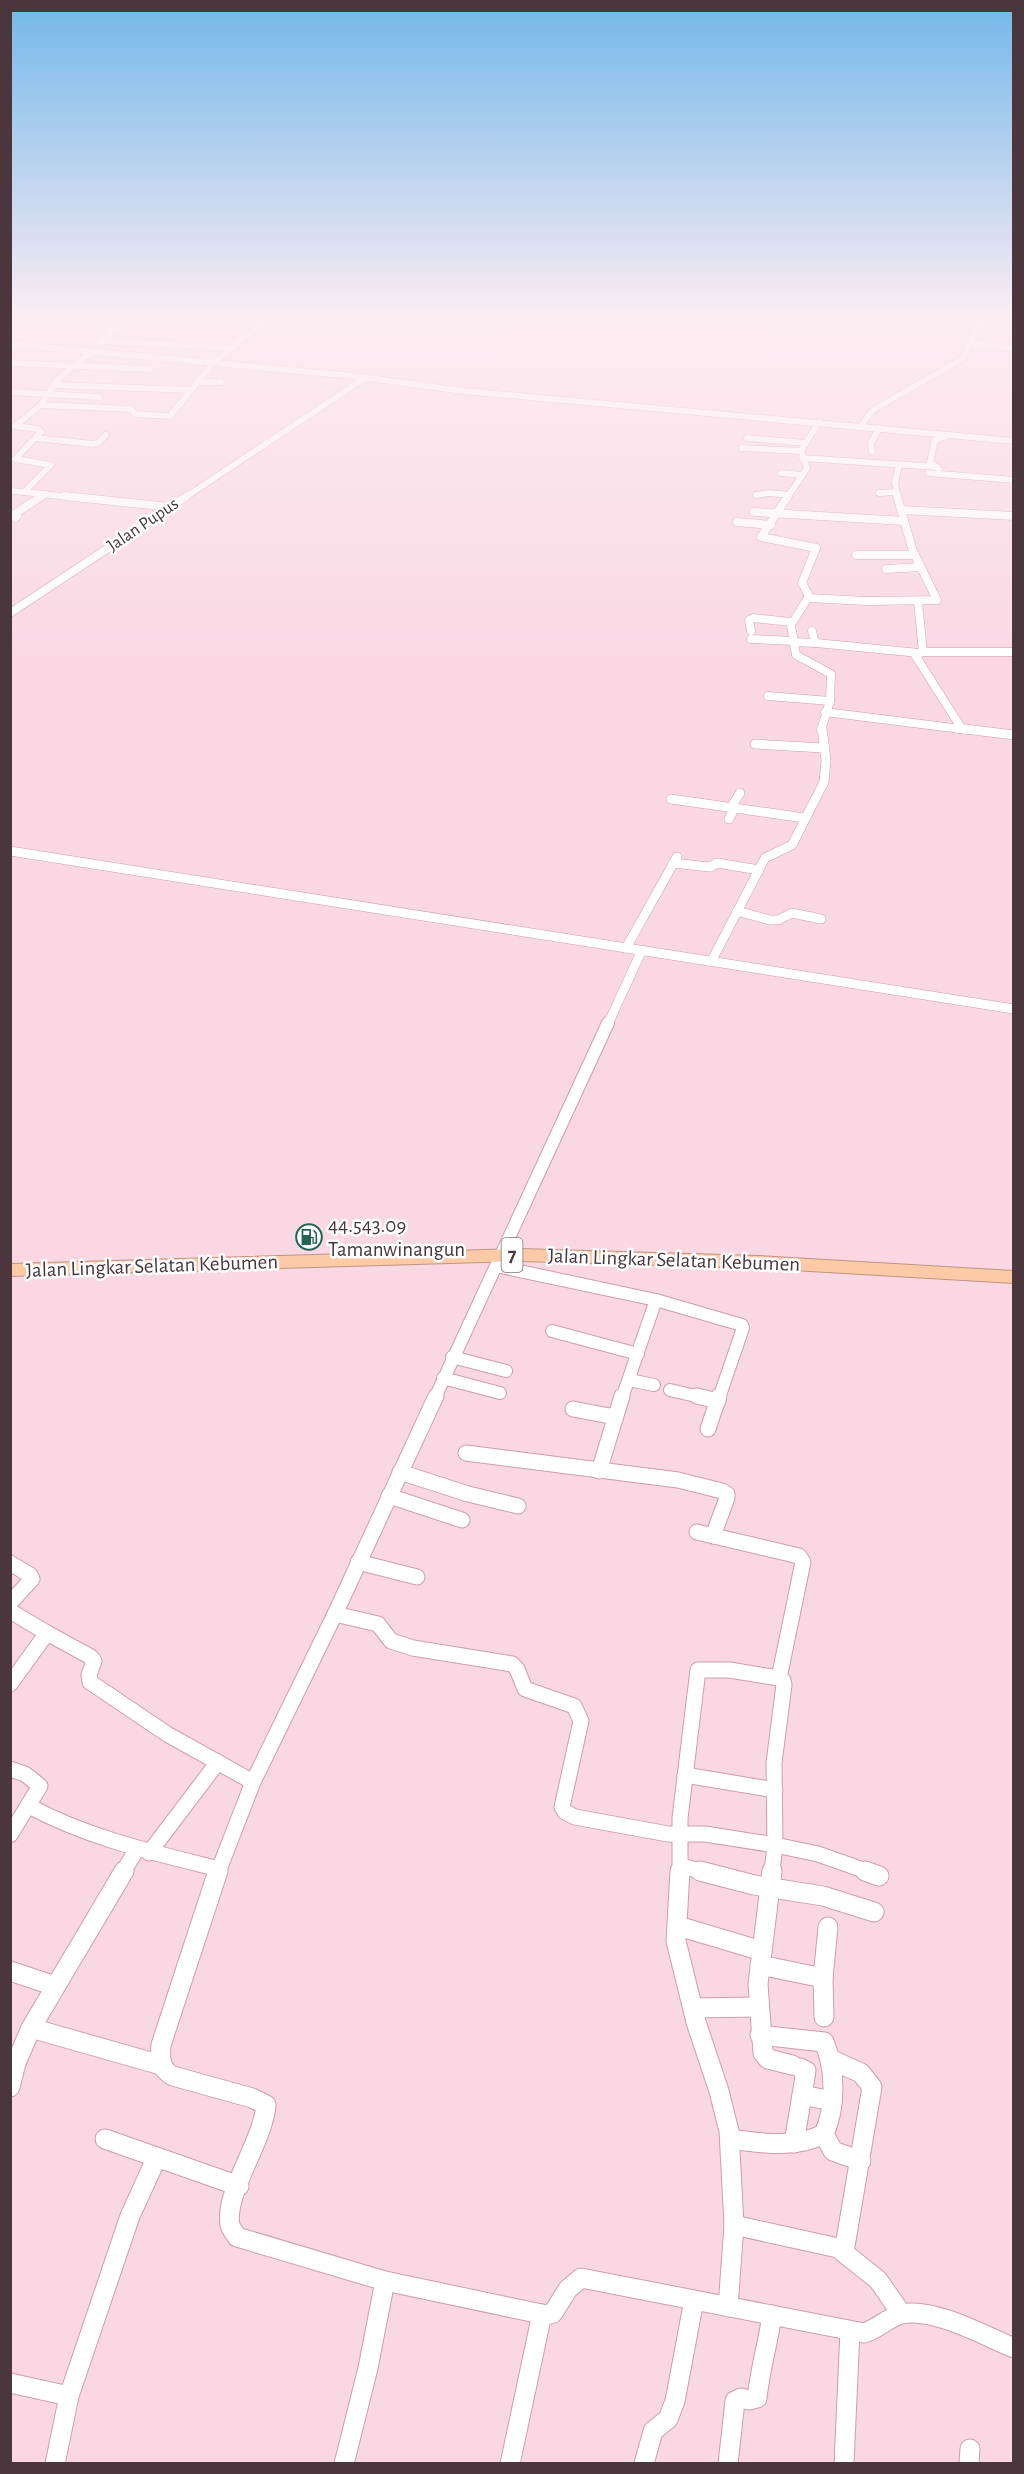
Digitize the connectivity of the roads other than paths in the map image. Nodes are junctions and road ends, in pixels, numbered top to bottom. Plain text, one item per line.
1 (38, 429) edge
2 (287, 429) edge
3 (815, 429) edge
4 (878, 429) edge
5 (893, 429) edge
6 (780, 433) dead end
7 (106, 435) dead end
8 (948, 435) junction
9 (36, 438) junction
10 (747, 438) dead end
11 (776, 441) junction
12 (1014, 441) edge
13 (741, 448) dead end
14 (802, 451) junction
15 (872, 452) dead end
16 (13, 459) edge
17 (937, 467) junction
18 (898, 468) junction
19 (781, 473) dead end
20 (943, 474) junction
21 (802, 475) junction
22 (1014, 480) edge
23 (10, 491) edge
24 (24, 492) junction
25 (896, 492) junction
26 (879, 493) dead end
27 (45, 494) junction
28 (756, 495) dead end
29 (789, 495) junction
30 (69, 497) junction
31 (58, 504) dead end
32 (170, 507) junction
33 (902, 510) junction
34 (754, 513) dead end
35 (777, 514) junction
36 (1014, 516) edge
37 (15, 518) dead end
38 (904, 521) junction
39 (737, 522) dead end
40 (771, 525) junction
41 (856, 551) dead end
42 (915, 555) junction
43 (921, 567) junction
44 (886, 569) dead end
45 (808, 598) junction
46 (918, 602) junction
47 (10, 613) edge
48 (791, 622) junction
49 (812, 631) dead end
50 (794, 642) junction
51 (816, 643) junction
52 (921, 652) junction
53 (1014, 652) edge
54 (768, 696) dead end
55 (830, 701) junction
56 (825, 712) junction
57 (962, 729) junction
58 (1014, 735) edge
59 (755, 744) dead end
60 (823, 748) junction
61 (740, 793) dead end
62 (671, 799) dead end
63 (734, 807) junction
64 (805, 818) junction
65 (729, 819) dead end
66 (10, 851) edge
67 (759, 870) junction
68 (737, 911) junction
69 (820, 919) dead end
70 (626, 948) junction
71 (642, 950) junction
72 (711, 962) junction
73 (1014, 1009) edge
74 (499, 1261) junction
75 (10, 1270) edge
76 (1014, 1277) edge
77 (656, 1300) junction
78 (552, 1331) dead end
79 (638, 1354) junction
80 (452, 1357) junction
81 (506, 1371) dead end
82 (443, 1378) junction
83 (628, 1380) junction
84 (654, 1385) dead end
85 (670, 1390) dead end
86 (500, 1393) dead end
87 (718, 1401) junction
88 (573, 1409) dead end
89 (615, 1417) junction
90 (708, 1429) dead end
91 (466, 1453) dead end
92 (599, 1471) junction
93 (400, 1472) junction
94 (389, 1496) junction
95 (518, 1506) dead end
96 (462, 1520) dead end
97 (697, 1532) dead end
98 (713, 1536) junction
99 (358, 1562) junction
100 (10, 1563) edge
101 (417, 1577) dead end
102 (10, 1603) edge
103 (10, 1611) edge
104 (335, 1614) junction
105 (47, 1633) junction
106 (779, 1678) junction
107 (10, 1684) edge
108 (218, 1762) junction
109 (10, 1769) edge
110 (685, 1775) junction
111 (253, 1782) junction
112 (775, 1790) junction
113 (29, 1806) junction
114 (680, 1833) junction
115 (10, 1836) edge
116 (775, 1845) junction
117 (143, 1851) junction
118 (681, 1866) junction
119 (219, 1869) junction
120 (879, 1876) dead end
121 (770, 1886) junction
122 (874, 1912) dead end
123 (678, 1926) junction
124 (828, 1927) dead end
125 (761, 1958) junction
126 (10, 1971) edge
127 (822, 1978) junction
128 (54, 1986) junction
129 (758, 2007) junction
130 (693, 2008) junction
131 (824, 2017) dead end
132 (31, 2028) junction
133 (760, 2035) junction
134 (830, 2059) junction
135 (161, 2065) junction
136 (10, 2087) edge
137 (802, 2095) junction
138 (832, 2101) junction
139 (824, 2134) junction
140 (105, 2139) dead end
141 (730, 2139) junction
142 (794, 2143) junction
143 (156, 2159) junction
144 (861, 2161) junction
145 (238, 2186) junction
146 (734, 2225) junction
147 (844, 2252) junction
148 (385, 2280) junction
149 (694, 2300) junction
150 (728, 2307) junction
151 (902, 2313) junction
152 (542, 2314) junction
153 (772, 2315) junction
154 (850, 2331) junction
155 (1014, 2348) edge
156 (10, 2383) edge
157 (69, 2396) junction
158 (55, 2463) edge
159 (344, 2463) edge
160 (510, 2463) edge
161 (645, 2463) edge
162 (728, 2463) edge
163 (844, 2463) edge

1 - 9 street
2 - 32 street, Jalan Pupus
3 - 14 street
4 - 15 street
5 - 8 street
6 - 11 street
7 - 9 street
8 - 12 street
8 - 17 street
9 - 16 street
10 - 11 street
11 - 14 street
13 - 14 street
14 - 18 street
14 - 21 street
16 - 24 street
17 - 18 street
17 - 20 street
18 - 20 street
18 - 25 street
19 - 21 street
20 - 22 street
21 - 29 street
23 - 24 street
24 - 27 street
25 - 26 street
25 - 33 street
27 - 30 street
27 - 37 street
28 - 29 street
29 - 35 street
30 - 31 street
30 - 32 street
32 - 47 street, Jalan Pupus
33 - 36 street
33 - 38 street
34 - 35 street
35 - 38 street
35 - 40 street
38 - 42 street
39 - 40 street
40 - 45 street
41 - 42 street
42 - 43 street
43 - 44 street
43 - 46 street
45 - 46 street
45 - 48 street
46 - 52 street
48 - 50 street
48 - 50 street
49 - 51 street
50 - 51 street
50 - 55 street
51 - 52 street
52 - 53 street
52 - 57 street
54 - 55 street
55 - 56 street
56 - 57 street
56 - 60 street
57 - 58 street
59 - 60 street
60 - 64 street
61 - 63 street
62 - 63 street
63 - 64 street
63 - 65 street
64 - 67 street
66 - 70 street
67 - 68 street
67 - 70 street
68 - 69 street
68 - 72 street
70 - 71 street
71 - 72 street
71 - 74 street
72 - 73 street
74 - 75 highway, Jalan Lingkar Selatan Kebumen / 7
74 - 76 highway, Jalan Lingkar Selatan Kebumen / 7
74 - 77 street
74 - 80 street
77 - 79 street
77 - 87 street
78 - 79 street
79 - 83 street
80 - 81 street
80 - 82 street
82 - 86 street
82 - 93 street
83 - 84 street
83 - 89 street
85 - 87 street
87 - 90 street
88 - 89 street
89 - 92 street
91 - 92 street
92 - 98 street
93 - 94 street
93 - 95 street
94 - 96 street
94 - 99 street
97 - 98 street
98 - 106 street
99 - 101 street
99 - 104 street
100 - 102 street
103 - 105 street
104 - 111 street
104 - 114 street
105 - 107 street
105 - 108 street
106 - 110 street
106 - 112 street
108 - 111 street
108 - 117 street
109 - 113 street
110 - 112 street
110 - 114 street
111 - 119 street
112 - 116 street
113 - 115 street
113 - 117 street
114 - 116 street
114 - 118 street
116 - 120 street
116 - 121 street
117 - 119 street
117 - 128 street
118 - 121 street
118 - 123 street
119 - 135 street
121 - 122 street
121 - 125 street
123 - 125 street
123 - 130 street
124 - 127 street
125 - 127 street
125 - 129 street
126 - 128 street
127 - 131 street
128 - 132 street
129 - 130 street
129 - 133 street
130 - 141 street
132 - 135 street
132 - 136 street
133 - 134 street
133 - 137 street
134 - 138 street
134 - 144 street
135 - 145 street
137 - 138 street
137 - 142 street
138 - 139 street
139 - 142 street
139 - 144 street
140 - 143 street
141 - 142 street
141 - 146 street
143 - 145 street
143 - 157 street
144 - 147 street
145 - 148 street
146 - 147 street
146 - 150 street
147 - 151 street
148 - 152 street
148 - 159 street
149 - 150 street
149 - 152 street
149 - 161 street
150 - 153 street
151 - 154 street
151 - 155 street
152 - 160 street
153 - 154 street
153 - 162 street
154 - 163 street
156 - 157 street
157 - 158 street

